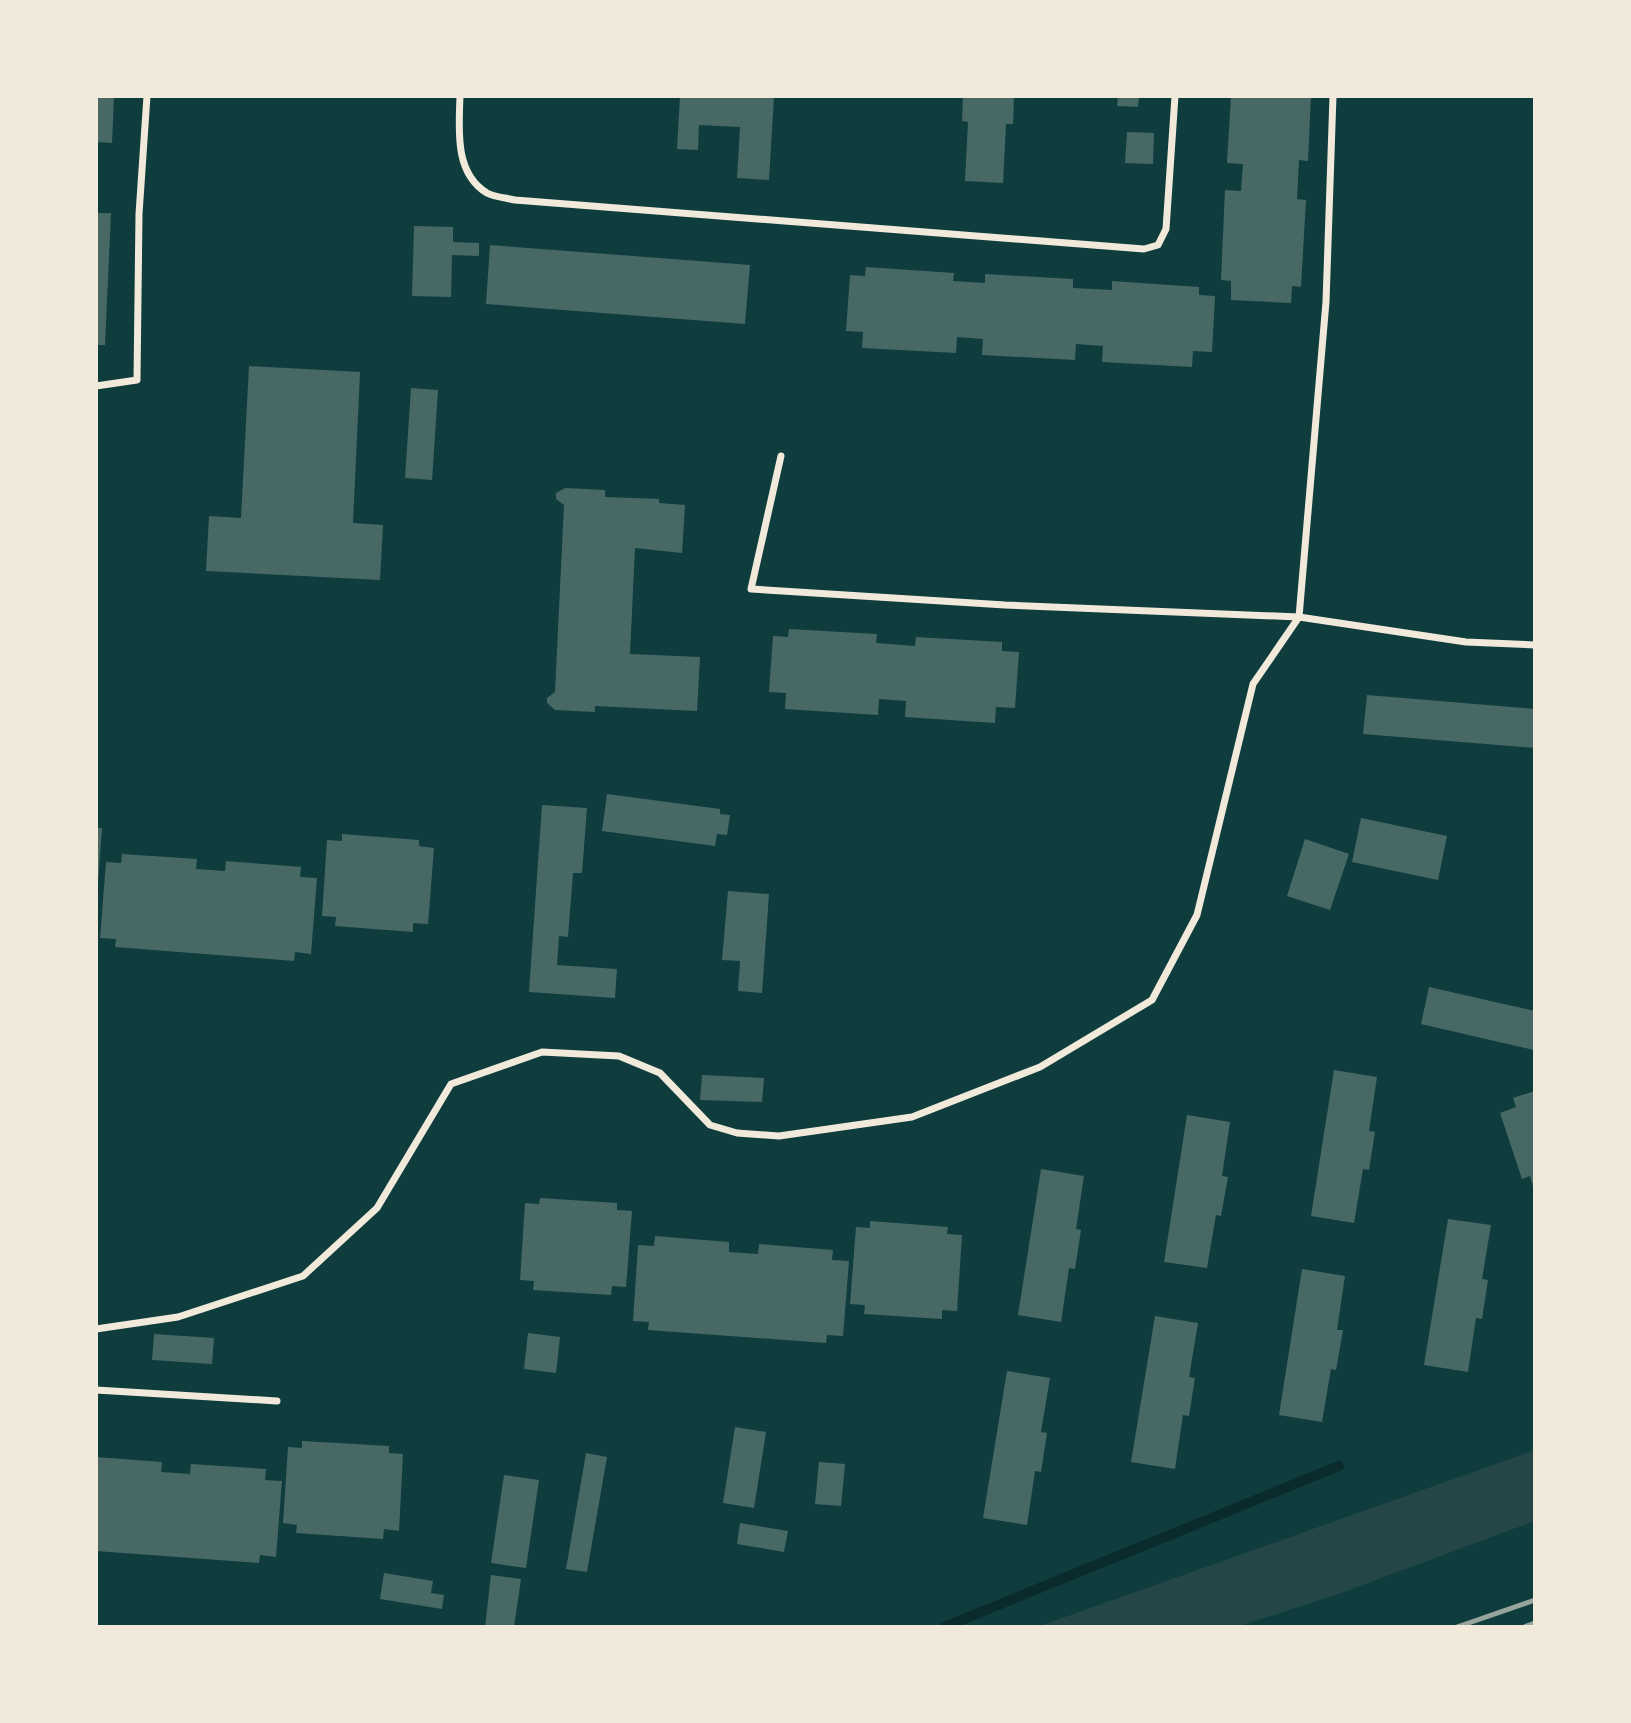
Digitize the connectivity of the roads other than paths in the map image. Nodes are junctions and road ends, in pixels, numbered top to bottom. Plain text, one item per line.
1 (146, 96) edge
2 (460, 96) edge
3 (1175, 96) edge
4 (1333, 96) edge
5 (96, 386) edge
6 (781, 456) dead end
7 (1299, 617) junction
8 (1535, 645) edge
9 (96, 1329) edge
10 (96, 1390) edge
11 (277, 1401) dead end

1 - 5 street
2 - 3 street
4 - 7 street
6 - 7 street
7 - 8 street
7 - 9 street
10 - 11 street

